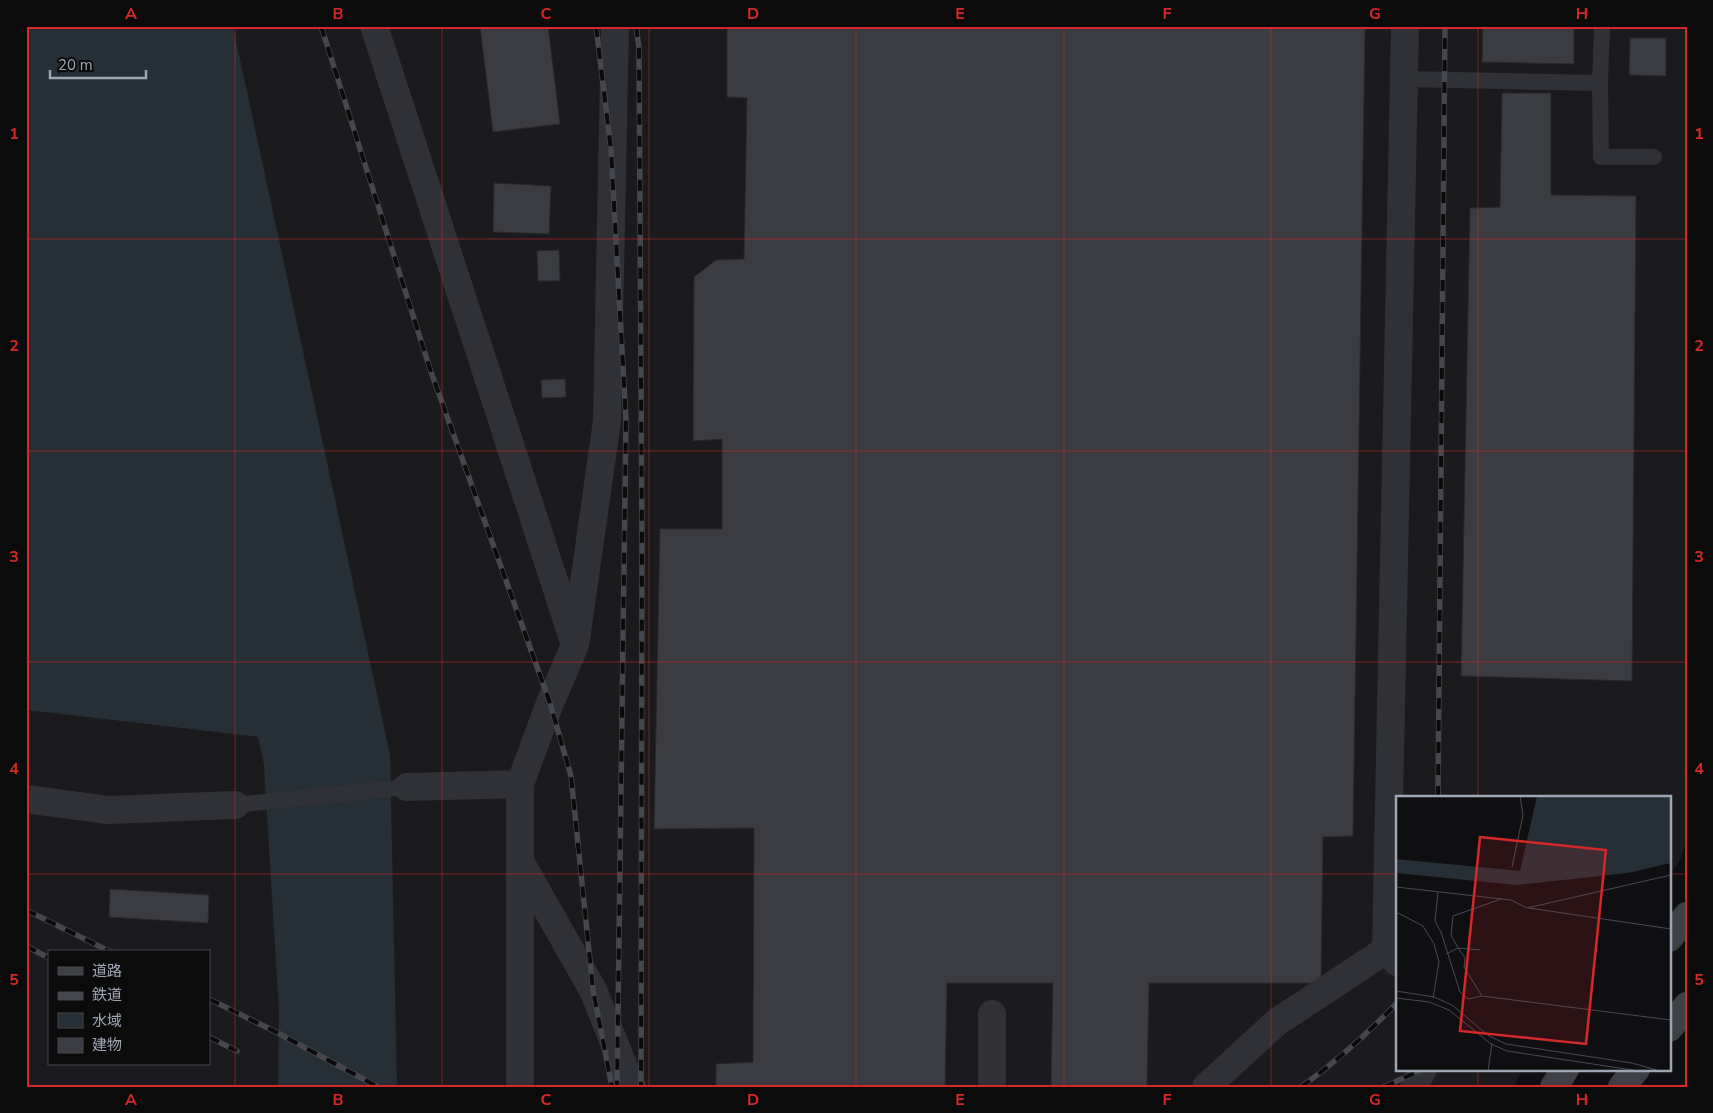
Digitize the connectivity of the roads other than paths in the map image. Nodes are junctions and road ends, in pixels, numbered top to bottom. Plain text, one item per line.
1 (374, 26) edge
2 (615, 26) edge
3 (1405, 26) edge
4 (1602, 28) edge
5 (1404, 79) junction
6 (1600, 83) junction
7 (1654, 157) dead end
8 (575, 645) junction
9 (520, 784) junction
10 (407, 787) joint
11 (26, 799) edge
12 (235, 805) joint
13 (520, 863) junction
14 (1687, 916) edge
15 (1670, 937) edge
16 (1392, 956) edge
17 (1687, 1006) edge
18 (992, 1014) dead end
19 (1670, 1027) edge
20 (1422, 1070) edge
21 (1564, 1070) edge
22 (1635, 1070) edge
23 (520, 1087) edge
24 (632, 1087) edge
25 (992, 1087) edge
26 (1206, 1087) edge
27 (1414, 1087) edge
28 (1554, 1087) edge
29 (1622, 1087) edge

1 - 8 street
2 - 8 street
3 - 5 street
4 - 6 lane
5 - 6 lane
5 - 16 street
6 - 7 lane
8 - 9 street
9 - 10 street
9 - 13 street
10 - 12 lane
11 - 12 street
13 - 23 street
13 - 24 street
14 - 15 street
16 - 26 street
17 - 19 street
18 - 25 street
20 - 27 street
21 - 28 street
22 - 29 street

